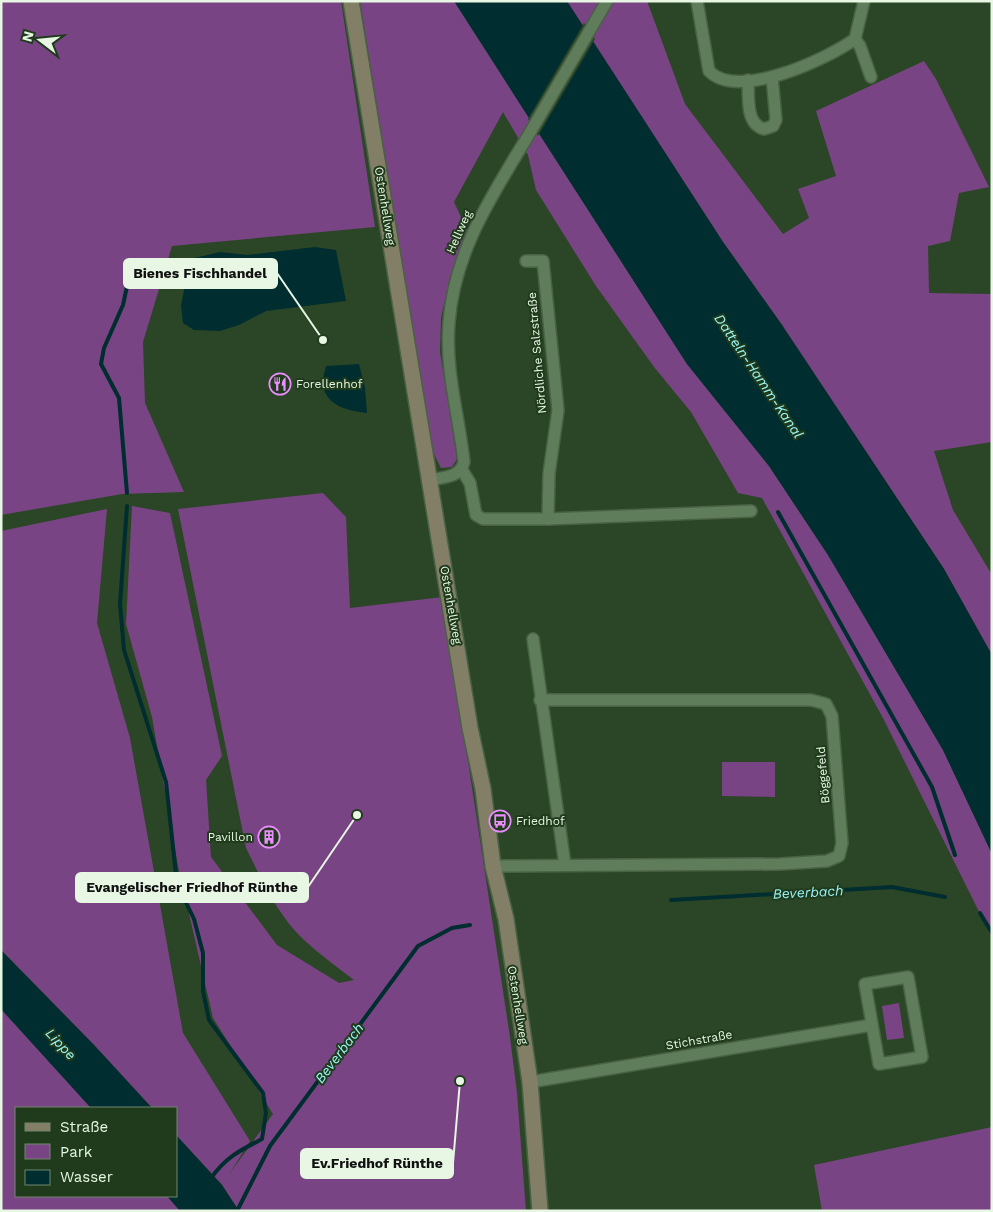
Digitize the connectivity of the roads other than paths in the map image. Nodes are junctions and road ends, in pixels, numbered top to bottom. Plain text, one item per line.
1 (351, 1) edge
2 (697, 1) edge
3 (864, 1) edge
4 (604, 6) edge
5 (855, 39) junction
6 (772, 77) junction
7 (872, 77) dead end
8 (748, 80) junction
9 (526, 261) dead end
10 (462, 470) junction
11 (430, 480) junction
12 (750, 511) dead end
13 (548, 520) junction
14 (532, 639) dead end
15 (540, 700) junction
16 (565, 865) junction
17 (493, 866) junction
18 (872, 1024) junction
19 (530, 1082) junction
20 (540, 1211) edge

1 - 11 main road, Ostenhellweg
2 - 8 street
3 - 5 street
4 - 10 street, Hellweg
5 - 6 street
5 - 7 street
6 - 8 street
6 - 8 street
9 - 13 street, Nördliche Salzstraße
10 - 11 street
10 - 13 street
11 - 17 main road, Ostenhellweg
12 - 13 street
14 - 15 street
15 - 16 street
15 - 16 street, Böggefeld
16 - 17 street, Böggefeld
17 - 19 main road, Ostenhellweg
18 - 18 street
18 - 19 street, Stichstraße
19 - 20 main road, Ostenhellweg

